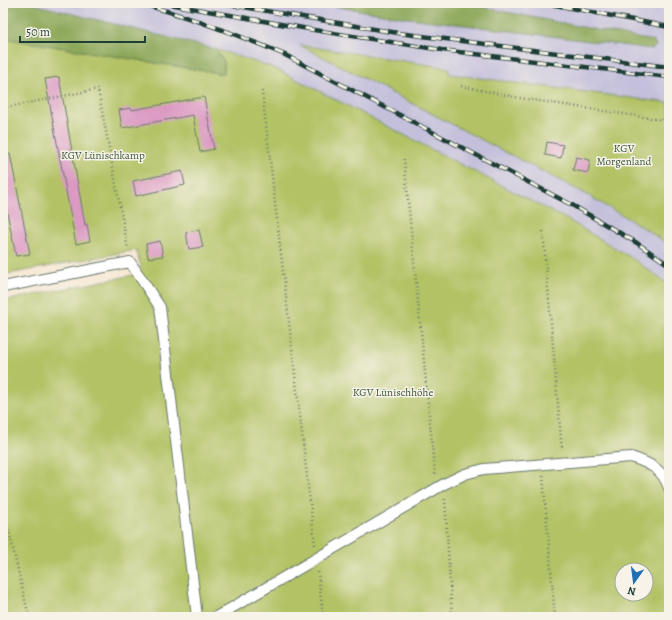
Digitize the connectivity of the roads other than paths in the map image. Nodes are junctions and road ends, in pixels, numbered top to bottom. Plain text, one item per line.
1 (3, 287) edge
2 (669, 488) edge
3 (197, 617) edge
4 (216, 617) edge

1 - 3 lane
2 - 4 lane

